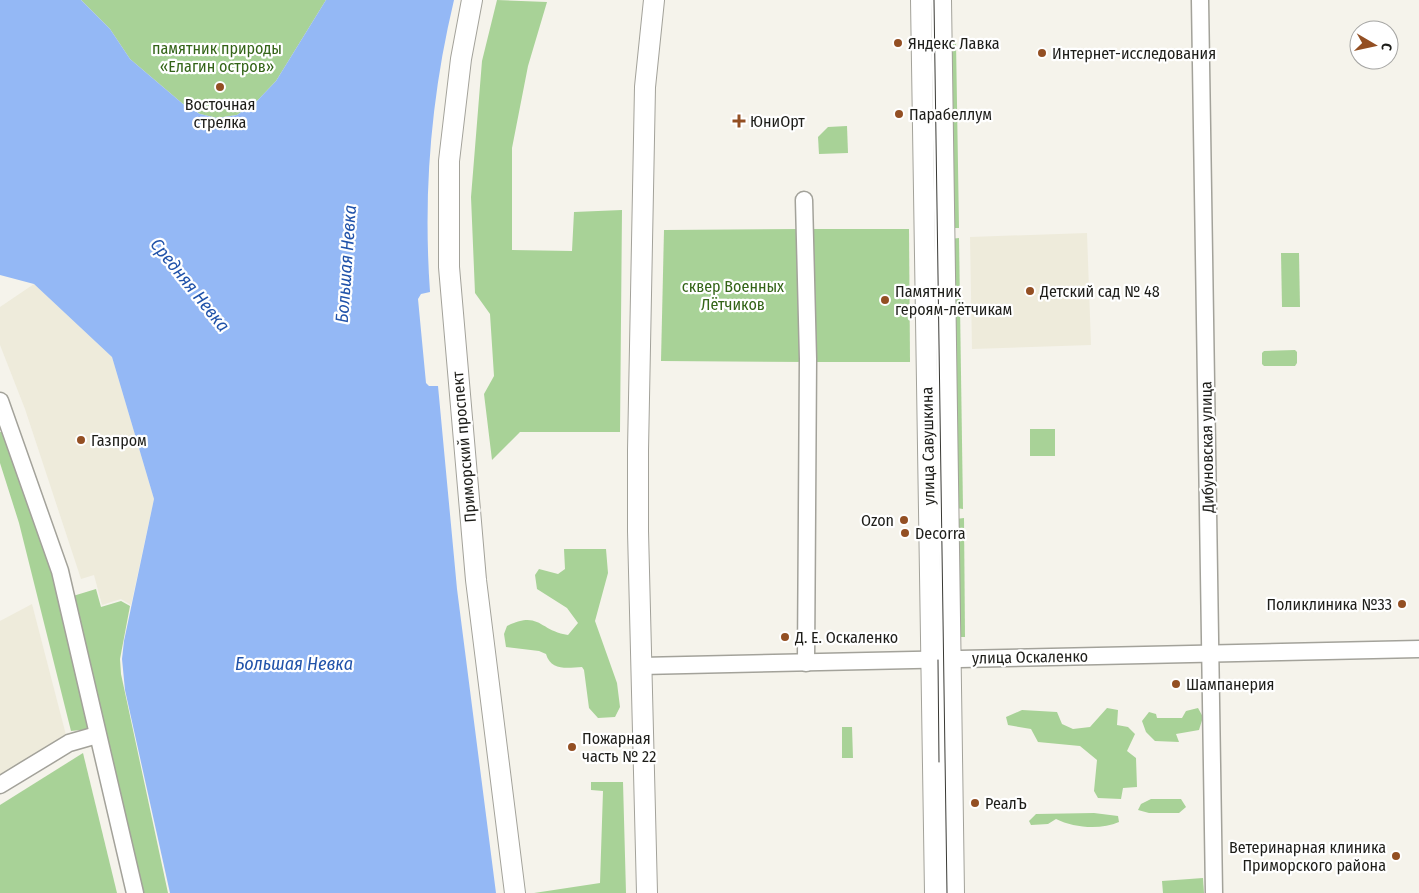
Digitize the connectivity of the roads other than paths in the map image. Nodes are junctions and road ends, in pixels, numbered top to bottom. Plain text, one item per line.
1 (472, 0) edge
2 (654, 0) edge
3 (921, 0) edge
4 (941, 0) edge
5 (1200, 0) edge
6 (804, 200) dead end
7 (0, 401) edge
8 (1419, 649) edge
9 (1210, 654) junction
10 (941, 659) junction
11 (806, 662) junction
12 (642, 666) junction
13 (97, 736) junction
14 (0, 785) edge
15 (135, 893) edge
16 (515, 893) edge
17 (647, 893) edge
18 (934, 893) edge
19 (954, 893) edge
20 (1214, 893) edge

1 - 16 main road, Приморский проспект
2 - 12 main road
3 - 10 main road, улица Савушкина
4 - 10 main road, улица Савушкина
5 - 9 street, Дибуновская улица
6 - 11 street
7 - 13 street
8 - 9 street, улица Оскаленко
9 - 10 street, улица Оскаленко
9 - 20 street, Дибуновская улица
10 - 11 street, улица Оскаленко
10 - 18 main road, улица Савушкина
10 - 19 main road, улица Савушкина
11 - 12 street, улица Оскаленко
12 - 17 main road
13 - 14 street
13 - 15 street

